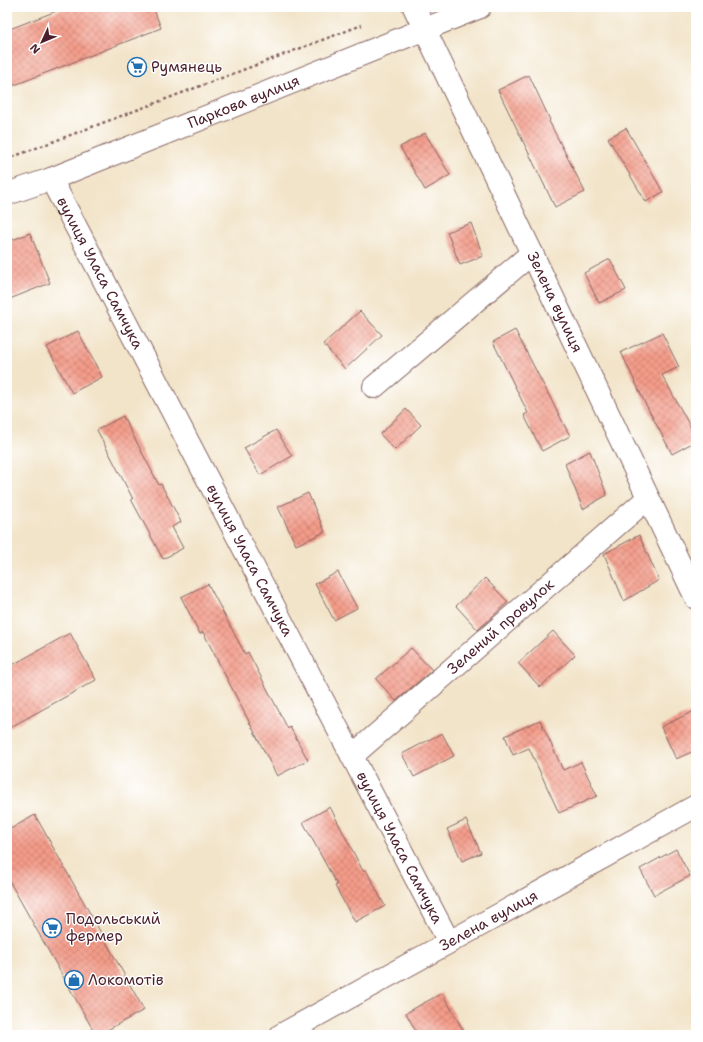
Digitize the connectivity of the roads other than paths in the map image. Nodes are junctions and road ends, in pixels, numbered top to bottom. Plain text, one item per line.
1 (414, 7) edge
2 (480, 7) edge
3 (424, 29) junction
4 (51, 179) junction
5 (7, 194) edge
6 (532, 253) junction
7 (374, 387) dead end
8 (648, 498) junction
9 (696, 598) edge
10 (352, 756) junction
11 (696, 806) edge
12 (449, 942) junction
13 (281, 1035) edge

1 - 3 street, Зелена вулиця
2 - 3 street, Паркова вулиця
3 - 4 street, Паркова вулиця
3 - 6 street, Зелена вулиця
4 - 5 street, Паркова вулиця
4 - 10 street, вулиця Уласа Самчука
6 - 7 street
6 - 8 street, Зелена вулиця
8 - 9 street, Зелена вулиця
8 - 10 street, Зелений провулок
10 - 12 street, вулиця Уласа Самчука
11 - 12 street, Зелена вулиця
12 - 13 street, Зелена вулиця

